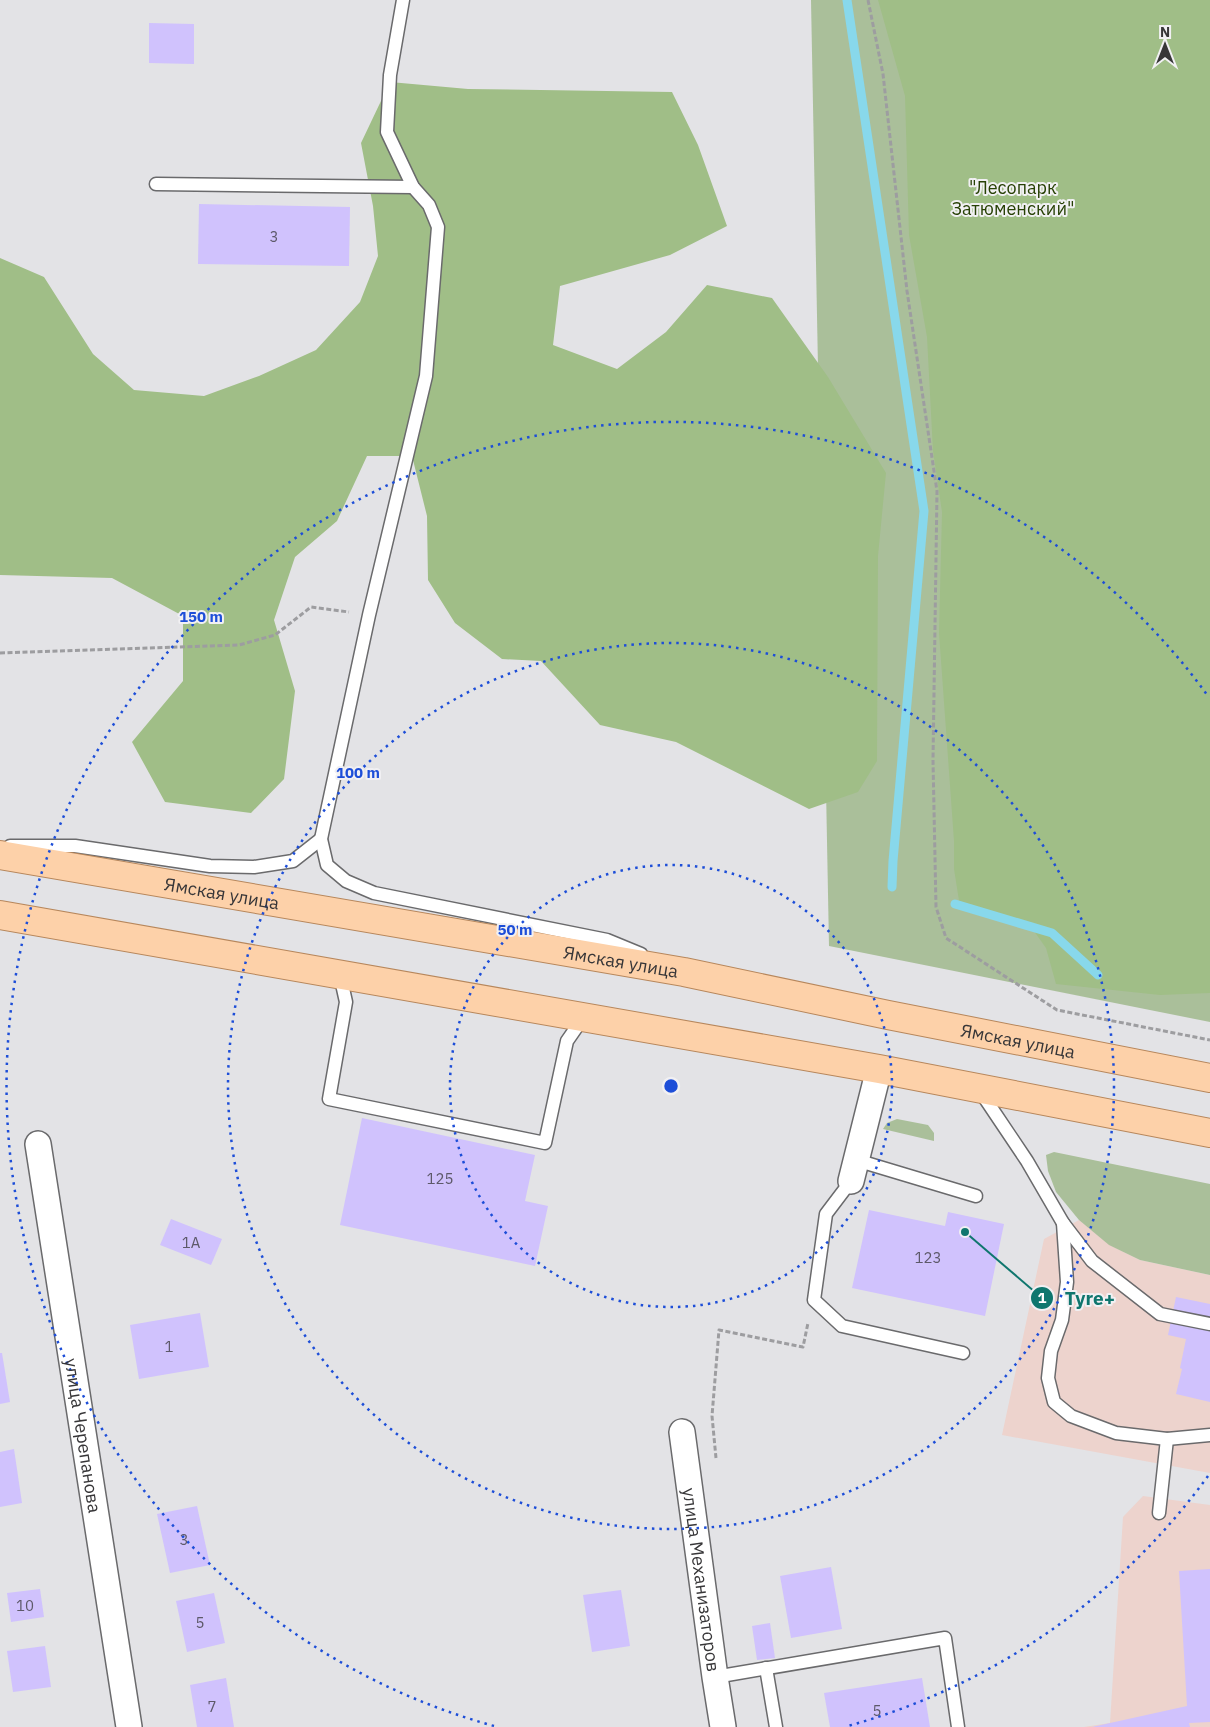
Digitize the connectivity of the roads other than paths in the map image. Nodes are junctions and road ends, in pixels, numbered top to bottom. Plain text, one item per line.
1 (403, 0) edge
2 (156, 184) dead end
3 (413, 187) junction
4 (321, 839) junction
5 (0, 846) edge
6 (0, 855) edge
7 (0, 915) edge
8 (684, 972) junction
9 (340, 975) junction
10 (583, 1018) junction
11 (879, 1069) junction
12 (1210, 1078) edge
13 (979, 1088) junction
14 (1210, 1133) edge
15 (38, 1144) dead end
16 (853, 1170) junction
17 (976, 1196) dead end
18 (1063, 1223) junction
19 (1210, 1324) edge
20 (963, 1353) dead end
21 (682, 1432) dead end
22 (1210, 1435) edge
23 (1167, 1439) junction
24 (1159, 1513) dead end
25 (766, 1668) junction
26 (714, 1677) junction
27 (129, 1727) edge
28 (723, 1727) edge
29 (776, 1727) edge
30 (958, 1727) edge

1 - 3 lane
2 - 3 lane
3 - 4 lane
4 - 5 lane
4 - 8 lane
6 - 8 main road, Ямская улица
7 - 9 main road
8 - 12 main road, Ямская улица
9 - 10 main road
9 - 10 lane
10 - 11 main road
11 - 13 main road
11 - 16 street
13 - 14 main road
13 - 18 lane
15 - 27 street, улица Черепанова
16 - 17 lane
16 - 20 lane
18 - 19 lane
18 - 23 lane
21 - 26 street, улица Механизаторов
22 - 23 lane
23 - 24 lane
25 - 26 lane
25 - 29 lane
25 - 30 lane
26 - 28 street, улица Механизаторов

